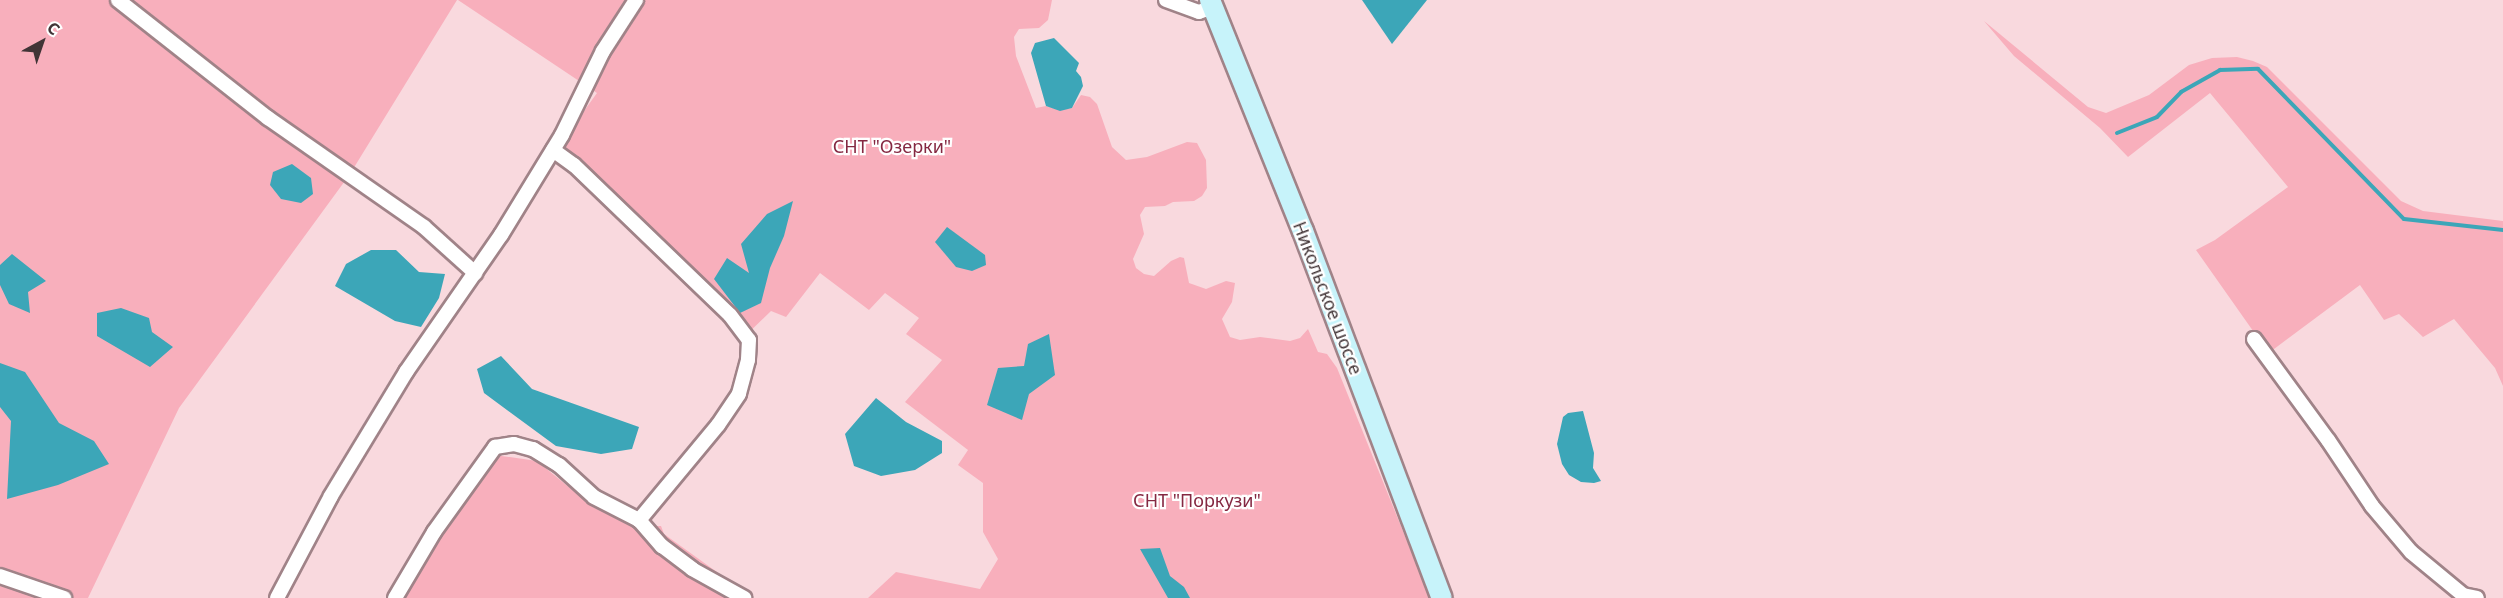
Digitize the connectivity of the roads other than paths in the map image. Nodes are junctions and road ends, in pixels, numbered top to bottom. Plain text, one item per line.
1 (118, 0) edge
2 (636, 0) edge
3 (1166, 0) edge
4 (1212, 3) edge
5 (552, 150) junction
6 (475, 273) junction
7 (2254, 339) dead end
8 (639, 520) junction
9 (0, 576) edge
10 (64, 598) edge
11 (277, 598) edge
12 (395, 598) edge
13 (744, 598) edge
14 (1443, 598) edge
15 (2476, 598) edge

1 - 6 street
2 - 5 street
3 - 4 street
4 - 14 main road, Никольское шоссе
5 - 6 street
5 - 8 street
6 - 11 street
7 - 15 street
8 - 12 street
8 - 13 street
9 - 10 street

